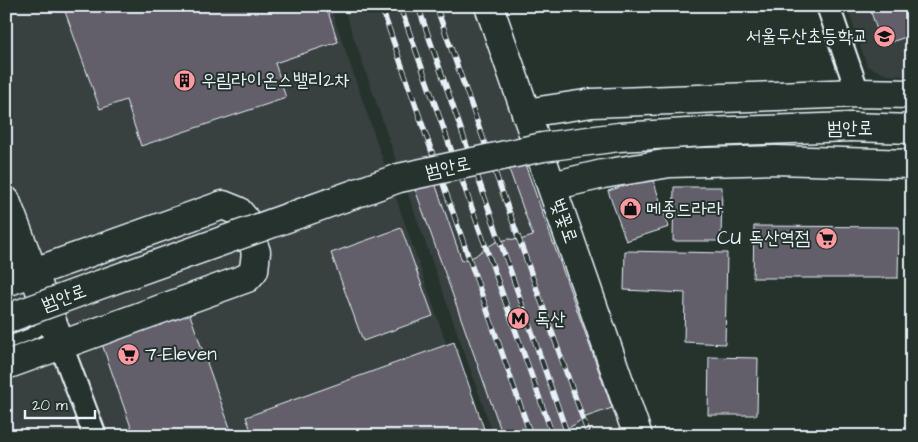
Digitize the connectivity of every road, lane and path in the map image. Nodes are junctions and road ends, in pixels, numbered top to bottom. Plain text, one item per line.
1 (488, 6) edge
2 (828, 6) edge
3 (858, 93) junction
4 (912, 94) edge
5 (526, 114) junction
6 (912, 129) edge
7 (912, 164) edge
8 (552, 186) junction
9 (6, 201) edge
10 (15, 254) edge
11 (33, 272) junction
12 (6, 282) edge
13 (6, 293) edge
14 (49, 315) junction
15 (6, 319) edge
16 (6, 344) edge
17 (61, 345) junction
18 (6, 365) edge
19 (95, 436) edge
20 (638, 436) edge

1 - 5 main road, 벚꽃로
2 - 3 street
3 - 4 main road
3 - 5 main road
5 - 8 main road, 벚꽃로
6 - 15 main road, 범안로, bridge
7 - 8 main road
8 - 20 main road, 벚꽃로
9 - 10 main road
10 - 11 main road
11 - 12 main road
11 - 13 lane
11 - 14 main road
11 - 17 main road
14 - 16 lane
14 - 17 main road
17 - 18 main road
17 - 19 street

